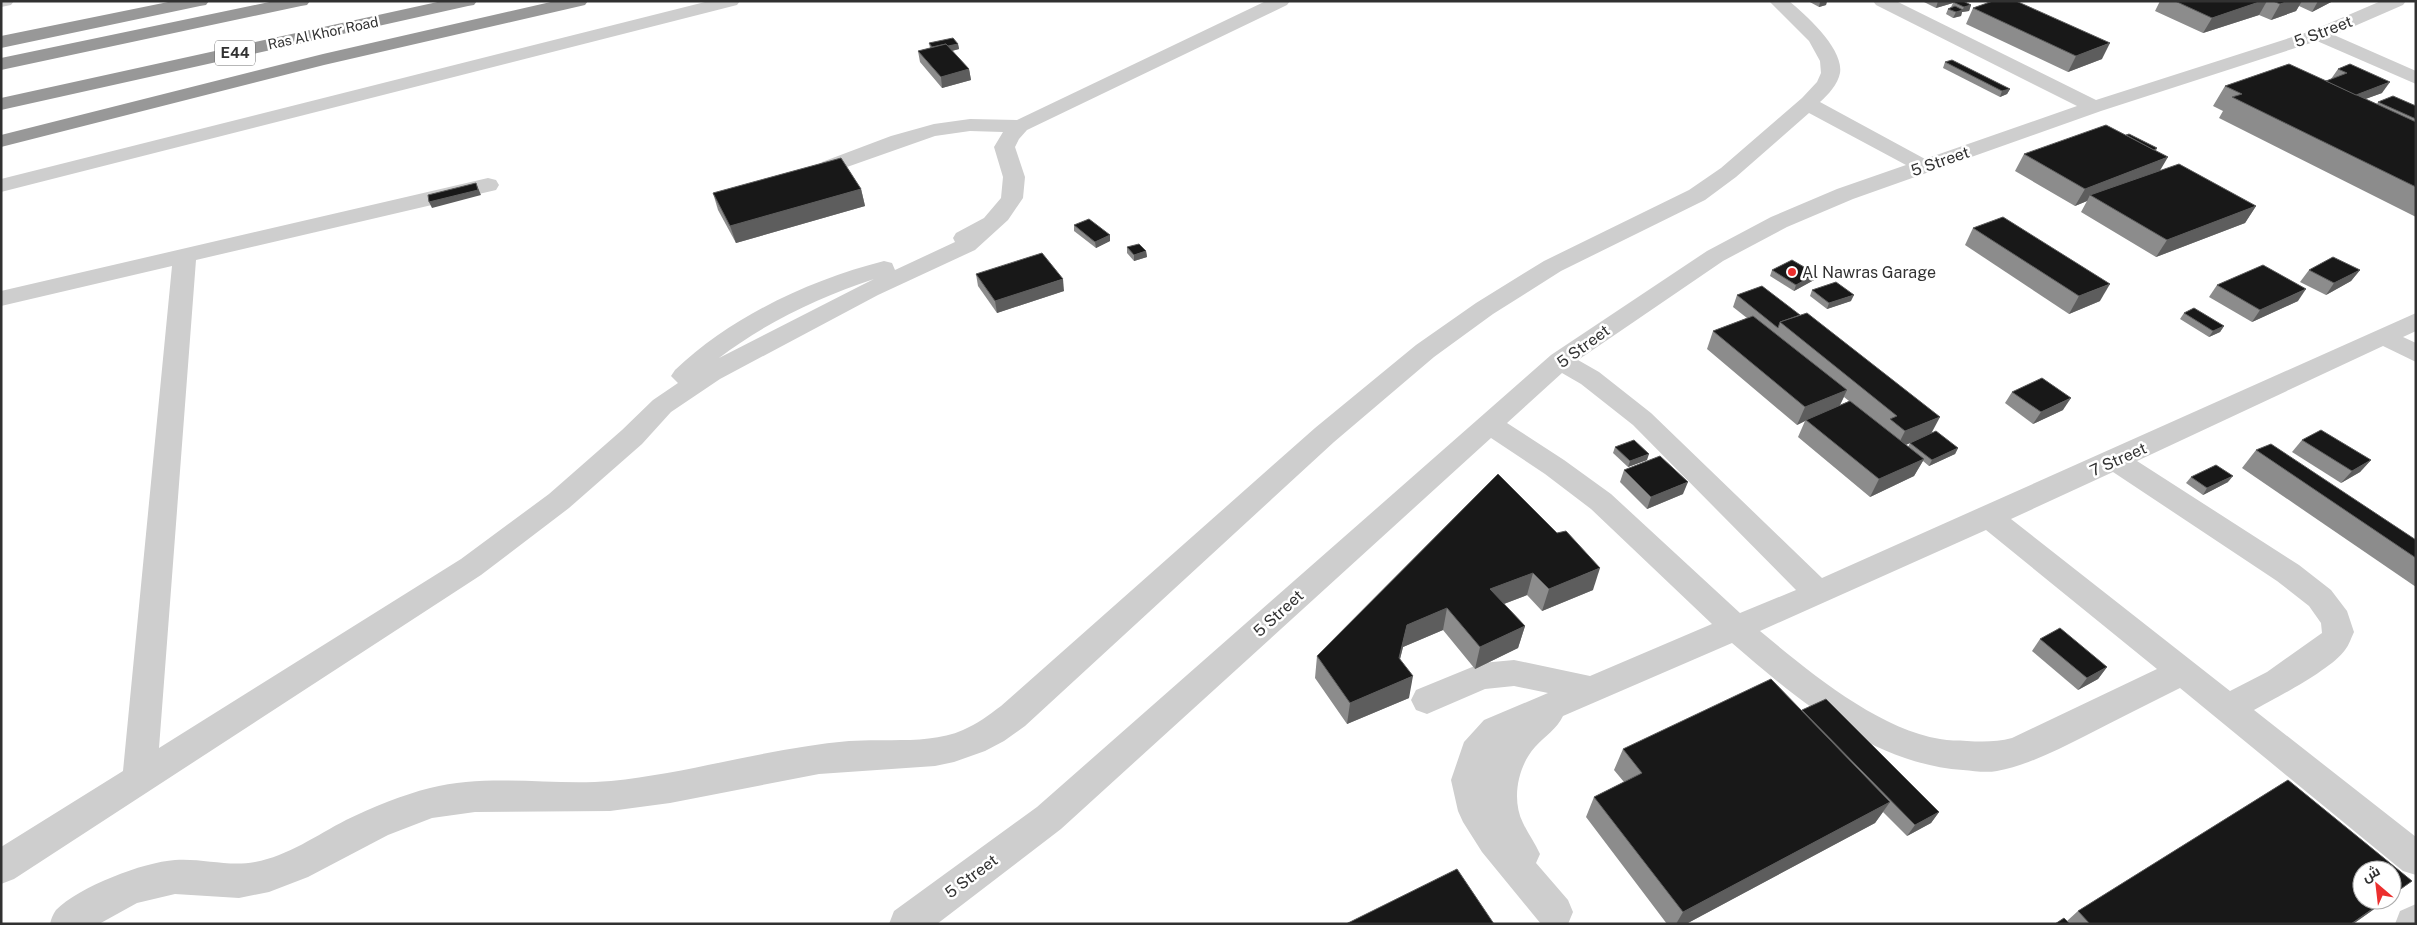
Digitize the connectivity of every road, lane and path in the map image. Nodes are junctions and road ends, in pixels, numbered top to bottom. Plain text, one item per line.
1 (5, 1) edge
2 (200, 1) edge
3 (301, 1) edge
4 (468, 1) edge
5 (579, 1) edge
6 (731, 1) edge
7 (1281, 1) edge
8 (1778, 1) edge
9 (1882, 1) edge
10 (2397, 1) edge
11 (1, 2) edge
12 (2318, 35) junction
13 (1, 42) edge
14 (323, 60) junction
15 (1, 64) edge
16 (2416, 78) edge
17 (1806, 103) junction
18 (1, 104) edge
19 (2094, 107) junction
20 (1020, 126) junction
21 (1, 130) edge
22 (1, 141) edge
23 (1924, 166) junction
24 (830, 167) edge
25 (488, 185) dead end
26 (1, 186) edge
27 (185, 256) junction
28 (1, 299) edge
29 (2416, 321) edge
30 (2383, 336) junction
31 (2416, 354) edge
32 (1560, 361) junction
33 (1489, 425) junction
34 (2116, 460) junction
35 (1988, 516) junction
36 (1818, 593) junction
37 (1737, 628) junction
38 (2182, 672) junction
39 (1578, 696) junction
40 (1427, 700) dead end
41 (2228, 708) junction
42 (139, 780) junction
43 (2416, 859) edge
44 (1, 867) edge
45 (1559, 918) edge
46 (68, 924) edge
47 (907, 924) edge

1 - 11 street
2 - 13 highway
3 - 15 highway, E44
4 - 18 highway, Ras Al Khor Road / E44
5 - 14 highway
6 - 26 street
7 - 20 street
8 - 17 street
9 - 19 street
10 - 12 street, 5 Street
12 - 16 street
12 - 19 street, 5 Street
14 - 21 highway
14 - 22 highway
17 - 23 street
17 - 46 street
19 - 23 street, 5 Street
20 - 24 street
20 - 42 street
23 - 32 street, 5 Street
25 - 27 street
27 - 28 street
27 - 42 street
29 - 30 street, 7 Street
30 - 31 street
30 - 34 street, 7 Street
32 - 33 street, 5 Street
32 - 36 street
33 - 37 street
33 - 47 street, 5 Street
34 - 35 street, 7 Street
34 - 41 street
35 - 36 street, 7 Street
35 - 38 street
36 - 37 street, 7 Street
37 - 38 street
37 - 39 street, 7 Street
38 - 41 street
39 - 40 street
39 - 45 street, 7 Street
41 - 43 street
42 - 44 street

